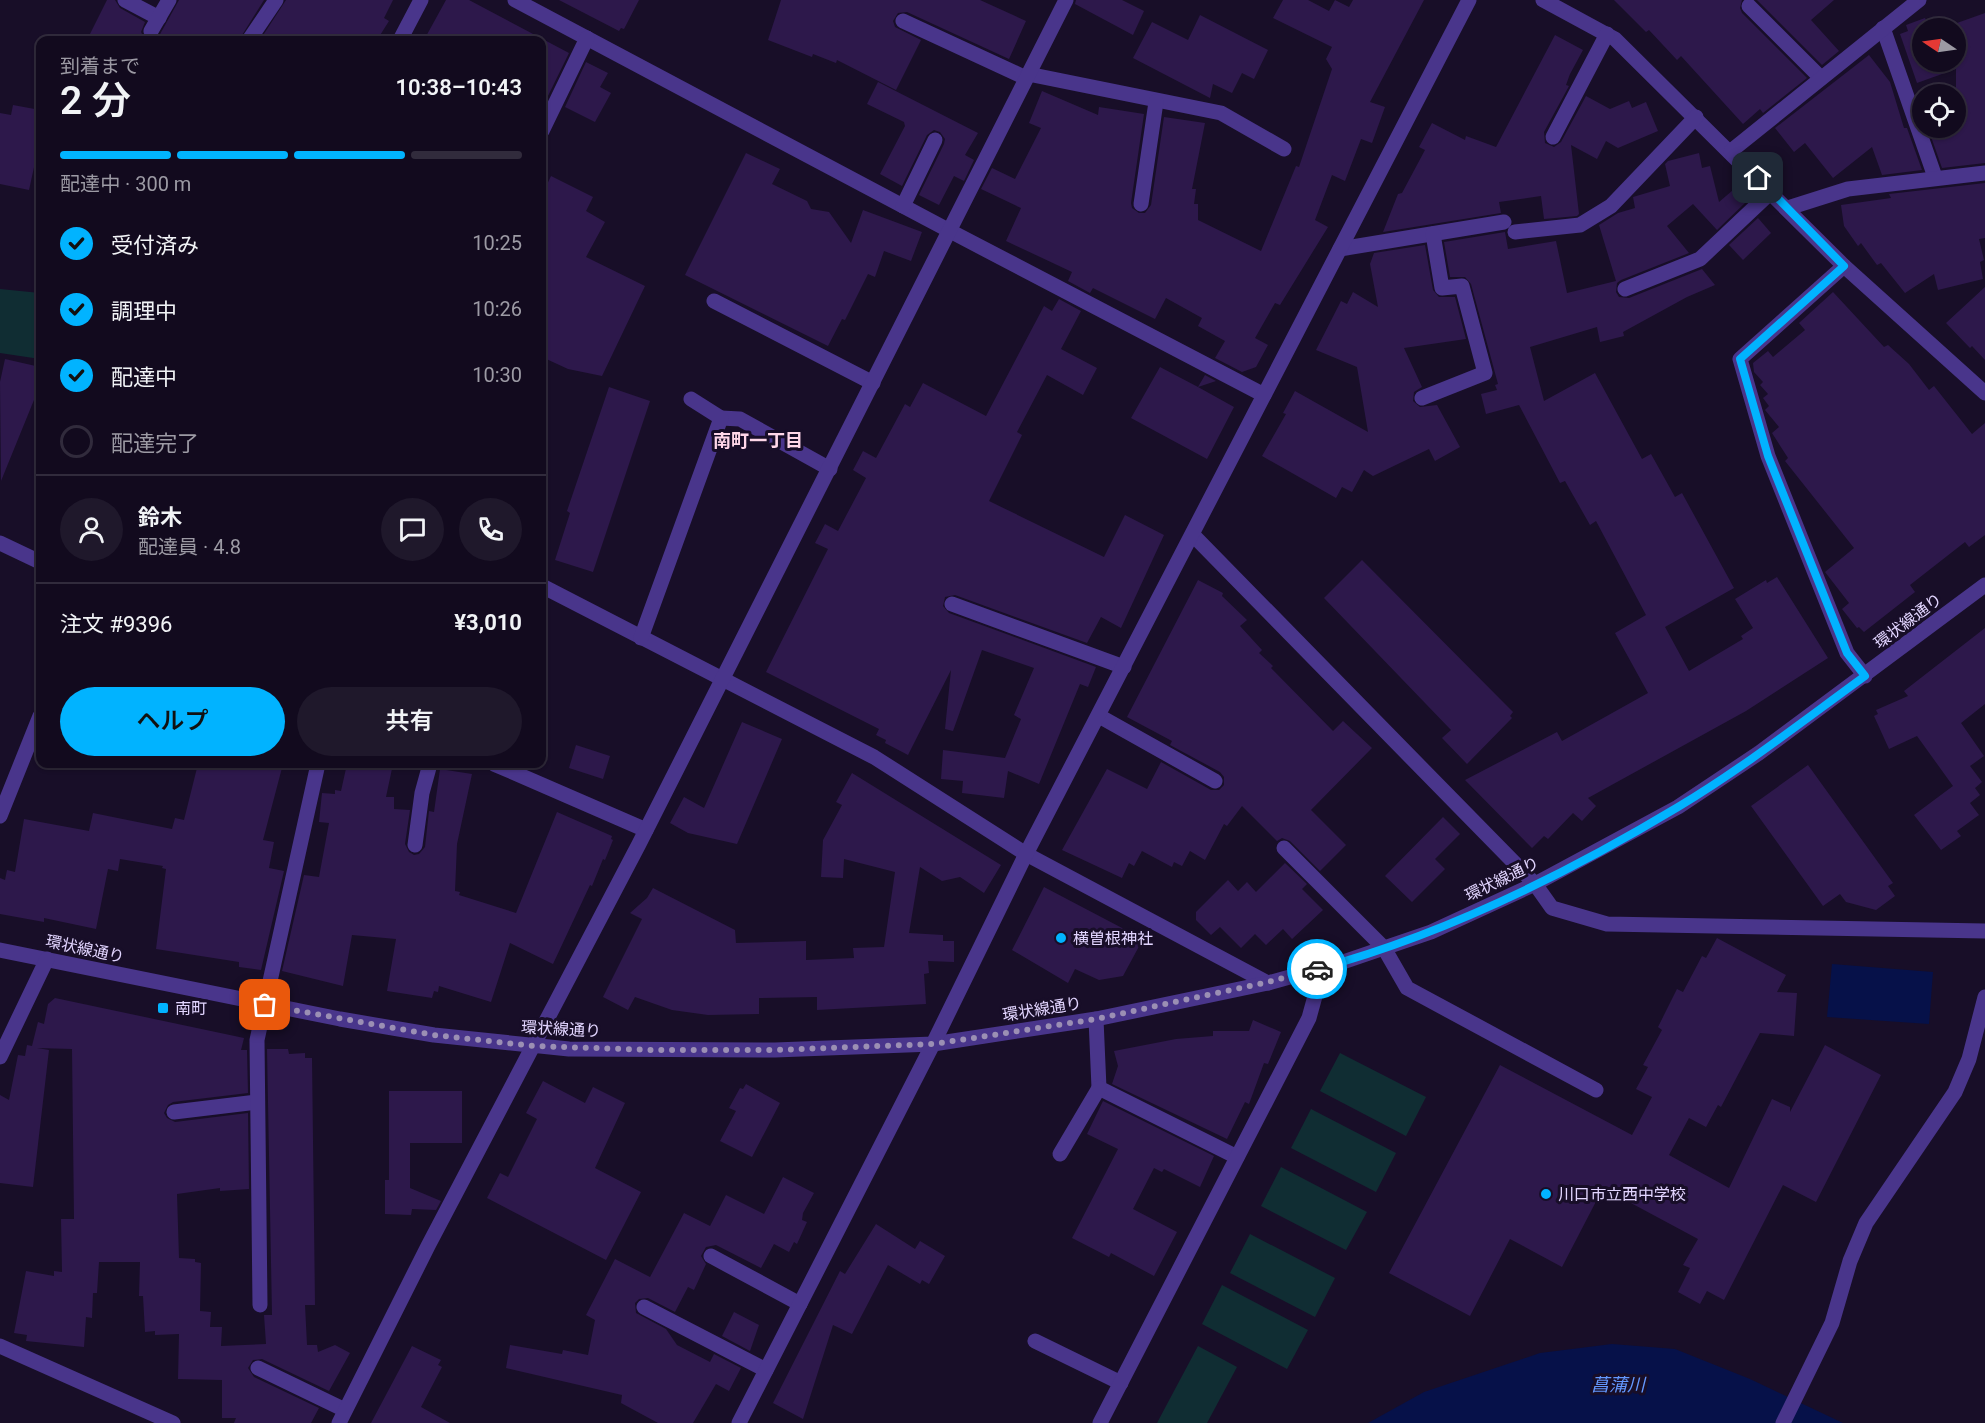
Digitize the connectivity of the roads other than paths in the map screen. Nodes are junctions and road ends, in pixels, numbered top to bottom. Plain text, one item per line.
1 (125, 0) edge
2 (169, 0) edge
3 (276, 0) edge
4 (421, 0) edge
5 (515, 0) edge
6 (1066, 0) edge
7 (1469, 0) edge
8 (1543, 0) edge
9 (1919, 0) edge
10 (1749, 6) dead end
11 (159, 18) junction
12 (903, 21) dead end
13 (1883, 28) junction
14 (151, 31) dead end
15 (1607, 34) junction
16 (252, 36) edge
17 (402, 36) edge
18 (587, 38) junction
19 (1027, 76) junction
20 (1821, 78) junction
21 (1156, 102) junction
22 (1696, 117) junction
23 (546, 123) edge
24 (1553, 137) dead end
25 (935, 140) dead end
26 (1284, 148) dead end
27 (1731, 151) junction
28 (1985, 173) edge
29 (1935, 177) junction
30 (1772, 192) junction
31 (1141, 204) dead end
32 (903, 206) junction
33 (1788, 208) junction
34 (950, 231) junction
35 (1433, 234) junction
36 (1340, 249) junction
37 (1844, 266) junction
38 (1625, 289) dead end
39 (714, 301) dead end
40 (873, 383) junction
41 (1985, 393) edge
42 (1264, 394) junction
43 (1422, 398) dead end
44 (691, 399) dead end
45 (721, 418) junction
46 (830, 469) junction
47 (1193, 535) junction
48 (0, 543) edge
49 (36, 560) edge
50 (1985, 585) edge
51 (546, 588) edge
52 (952, 604) dead end
53 (641, 638) junction
54 (1124, 667) junction
55 (1865, 676) junction
56 (723, 679) junction
57 (1099, 716) junction
58 (36, 726) edge
59 (317, 768) edge
60 (429, 768) edge
61 (503, 768) edge
62 (1215, 781) dead end
63 (0, 816) edge
64 (646, 830) junction
65 (415, 845) dead end
66 (1284, 848) dead end
67 (1026, 854) junction
68 (1535, 884) junction
69 (1985, 931) edge
70 (1384, 948) junction
71 (0, 950) edge
72 (47, 959) junction
73 (1323, 968) junction
74 (1268, 982) junction
75 (1985, 997) edge
76 (265, 1005) junction
77 (1096, 1019) junction
78 (933, 1044) junction
79 (534, 1046) junction
80 (0, 1057) edge
81 (1099, 1089) junction
82 (1596, 1090) dead end
83 (257, 1102) junction
84 (174, 1112) dead end
85 (1060, 1154) dead end
86 (1237, 1157) junction
87 (711, 1256) dead end
88 (800, 1304) junction
89 (260, 1305) dead end
90 (644, 1307) dead end
91 (1035, 1341) dead end
92 (0, 1346) edge
93 (258, 1368) dead end
94 (766, 1370) junction
95 (1121, 1383) junction
96 (342, 1417) edge
97 (173, 1423) edge
98 (739, 1423) edge
99 (1100, 1423) edge
100 (1784, 1423) edge

1 - 11 street
2 - 11 street
3 - 16 street
4 - 17 street
5 - 18 street
6 - 19 street
7 - 36 street
8 - 15 street
9 - 13 street
10 - 20 street
11 - 14 street
12 - 19 street
13 - 20 street
13 - 29 street
15 - 22 street
15 - 24 street
18 - 23 street
18 - 32 street
19 - 21 street
19 - 34 street
20 - 27 street
21 - 26 street
21 - 31 street
22 - 27 street
22 - 35 street
25 - 32 street
27 - 30 street
28 - 29 street
29 - 33 street
30 - 33 street
30 - 38 street
32 - 34 street
33 - 37 street
34 - 40 street
34 - 42 street
35 - 36 street
35 - 43 street
36 - 42 street
37 - 41 street
37 - 55 street
39 - 40 street
40 - 46 street
42 - 47 street
44 - 45 street
45 - 46 street
45 - 53 street
46 - 56 street
47 - 54 street
47 - 68 street
48 - 49 street
50 - 55 street, 環状線通り
51 - 53 street
52 - 54 street
53 - 56 street
54 - 57 street
55 - 68 street, 環状線通り
56 - 64 street
56 - 67 street
57 - 62 street
57 - 67 street
58 - 63 street
59 - 76 street
60 - 65 street
61 - 64 street
64 - 79 street
66 - 70 street
67 - 74 street
67 - 78 street
68 - 69 street
68 - 70 street, 環状線通り
70 - 73 street, 環状線通り
70 - 82 street
71 - 72 street, 環状線通り
72 - 76 street, 環状線通り
72 - 80 street
73 - 74 street, 環状線通り
73 - 86 street
74 - 77 street, 環状線通り
75 - 100 street
76 - 79 street, 環状線通り
76 - 83 street
77 - 78 street, 環状線通り
77 - 81 street
78 - 79 street, 環状線通り
78 - 88 street
79 - 96 street
81 - 85 street
81 - 86 street
83 - 84 street
83 - 89 street
86 - 95 street
87 - 88 street
88 - 94 street
90 - 94 street
91 - 95 street
92 - 97 street
93 - 96 street
94 - 98 street
95 - 99 street

